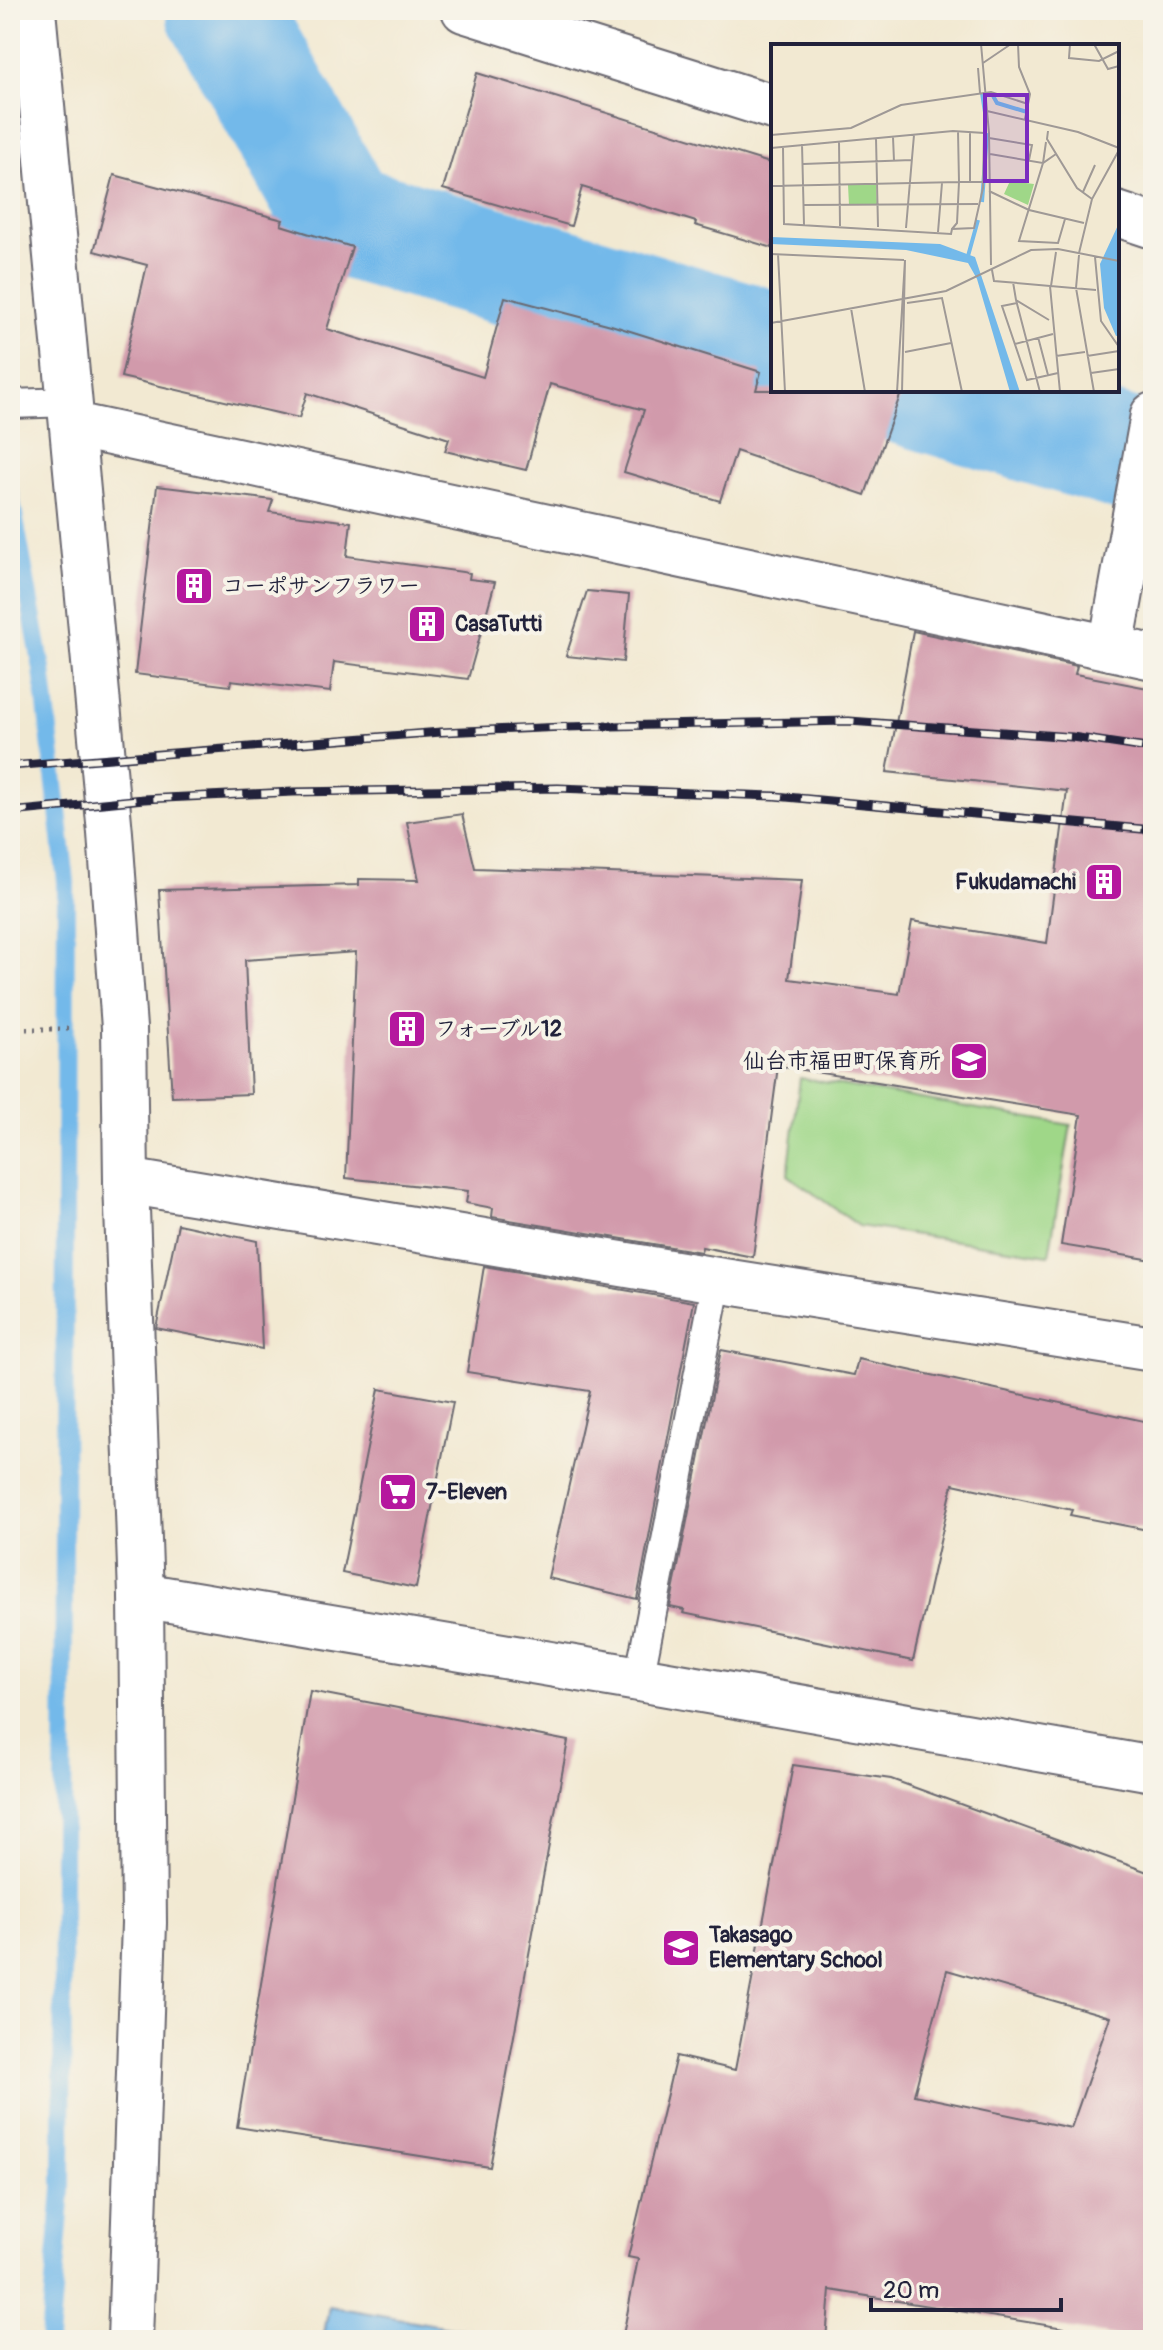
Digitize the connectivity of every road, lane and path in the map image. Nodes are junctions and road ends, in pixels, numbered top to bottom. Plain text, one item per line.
1 (33, 10) edge
2 (464, 10) edge
3 (771, 106) edge
4 (1119, 215) edge
5 (1153, 226) edge
6 (10, 404) edge
7 (72, 414) junction
8 (1153, 415) edge
9 (1111, 648) junction
10 (1153, 657) edge
11 (13, 1029) edge
12 (74, 1029) dead end
13 (126, 1181) junction
14 (717, 1280) junction
15 (1153, 1349) edge
16 (141, 1595) junction
17 (639, 1679) junction
18 (1153, 1769) edge
19 (130, 2340) edge

1 - 7 street
2 - 3 street
4 - 5 street
6 - 7 lane
7 - 9 street
7 - 13 street
8 - 9 street
9 - 10 street
11 - 12 path
13 - 14 street
13 - 16 street
14 - 15 street
14 - 17 lane
16 - 17 street
16 - 19 street
17 - 18 street

